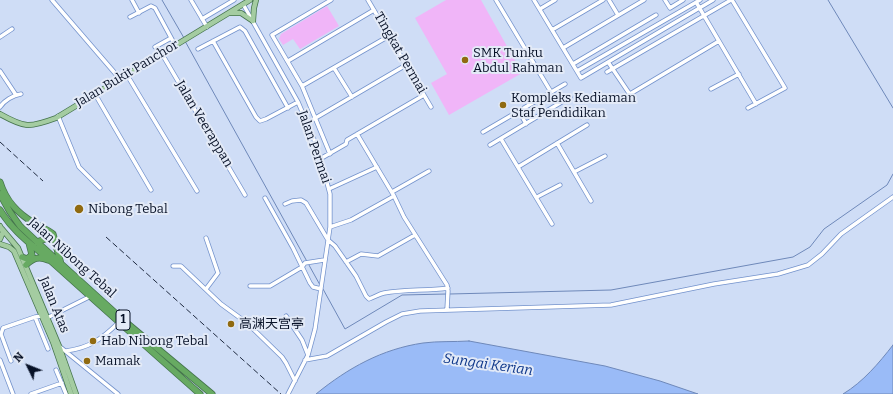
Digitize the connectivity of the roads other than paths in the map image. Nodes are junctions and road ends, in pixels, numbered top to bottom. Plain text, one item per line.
1 (52, 0) edge
2 (132, 0) edge
3 (191, 0) edge
4 (234, 0) edge
5 (250, 0) edge
6 (256, 0) edge
7 (331, 0) edge
8 (368, 0) edge
9 (496, 0) edge
10 (534, 0) edge
11 (555, 0) edge
12 (603, 0) edge
13 (609, 0) edge
14 (644, 0) edge
15 (665, 0) edge
16 (684, 0) edge
17 (713, 0) edge
18 (732, 0) edge
19 (698, 1) edge
20 (244, 4) junction
21 (700, 8) junction
22 (540, 9) junction
23 (374, 10) junction
24 (139, 12) junction
25 (229, 13) junction
26 (618, 15) junction
27 (656, 15) dead end
28 (704, 16) junction
29 (130, 17) dead end
30 (202, 19) junction
31 (253, 21) junction
32 (207, 27) junction
33 (12, 29) dead end
34 (552, 30) junction
35 (389, 36) junction
36 (0, 37) edge
37 (171, 38) junction
38 (214, 41) junction
39 (719, 41) junction
40 (175, 45) junction
41 (155, 47) dead end
42 (563, 48) junction
43 (198, 49) dead end
44 (162, 54) junction
45 (288, 61) junction
46 (608, 62) junction
47 (573, 64) junction
48 (406, 65) junction
49 (334, 68) junction
50 (613, 69) junction
51 (0, 71) edge
52 (577, 71) junction
53 (607, 72) dead end
54 (739, 74) junction
55 (127, 75) junction
56 (120, 79) junction
57 (565, 84) dead end
58 (302, 86) junction
59 (711, 89) dead end
60 (551, 92) junction
61 (21, 94) dead end
62 (95, 94) junction
63 (630, 94) junction
64 (16, 95) junction
65 (424, 95) junction
66 (352, 97) junction
67 (570, 97) dead end
68 (633, 99) dead end
69 (298, 102) junction
70 (756, 104) junction
71 (0, 107) edge
72 (431, 107) dead end
73 (288, 108) junction
74 (748, 108) dead end
75 (519, 111) junction
76 (0, 114) edge
77 (58, 116) junction
78 (316, 118) junction
79 (307, 123) junction
80 (526, 124) junction
81 (587, 126) dead end
82 (483, 132) dead end
83 (357, 134) junction
84 (501, 139) junction
85 (558, 143) junction
86 (490, 145) dead end
87 (330, 154) junction
88 (605, 156) dead end
89 (320, 159) junction
90 (377, 167) junction
91 (518, 167) junction
92 (429, 171) dead end
93 (574, 172) junction
94 (0, 182) edge
95 (560, 185) dead end
96 (100, 188) dead end
97 (329, 189) junction
98 (151, 190) dead end
99 (197, 191) dead end
100 (0, 194) edge
101 (393, 194) junction
102 (245, 195) dead end
103 (537, 197) junction
104 (893, 197) edge
105 (265, 198) dead end
106 (591, 201) dead end
107 (286, 204) dead end
108 (2, 212) edge
109 (552, 224) dead end
110 (39, 226) junction
111 (1, 227) edge
112 (330, 227) junction
113 (415, 235) junction
114 (206, 238) dead end
115 (0, 239) edge
116 (328, 240) junction
117 (28, 242) junction
118 (37, 242) junction
119 (0, 244) edge
120 (22, 257) junction
121 (324, 260) junction
122 (52, 262) junction
123 (346, 262) junction
124 (61, 264) junction
125 (26, 265) junction
126 (173, 266) dead end
127 (302, 267) junction
128 (250, 286) dead end
129 (206, 289) junction
130 (321, 289) junction
131 (448, 289) junction
132 (89, 297) junction
133 (447, 307) junction
134 (42, 316) junction
135 (286, 316) dead end
136 (35, 317) junction
137 (47, 318) junction
138 (118, 323) junction
139 (59, 346) junction
140 (48, 348) dead end
141 (66, 351) junction
142 (308, 355) junction
143 (0, 360) edge
144 (305, 360) junction
145 (11, 361) dead end
146 (56, 370) dead end
147 (64, 372) junction
148 (58, 374) junction
149 (295, 381) junction
150 (62, 383) junction
151 (13, 394) edge
152 (31, 394) edge
153 (66, 394) edge
154 (71, 394) edge
155 (76, 394) edge
156 (118, 394) edge
157 (200, 394) edge
158 (212, 394) edge
159 (288, 394) edge

1 - 56 street
2 - 24 street
3 - 30 street
4 - 30 street
5 - 20 main road, Jalan Bukit Panchor
6 - 31 main road
7 - 45 street
8 - 23 street, Tingkat Permai
9 - 60 street
10 - 22 street
11 - 22 street
12 - 34 street
13 - 26 street
14 - 26 street
15 - 16 street
17 - 21 street
18 - 28 street
18 - 70 street
19 - 21 street
19 - 52 street
20 - 25 main road, Jalan Bukit Panchor
20 - 31 street, Jalan Permai
21 - 28 street
21 - 46 street
22 - 34 street
23 - 35 street, Tingkat Permai
23 - 45 street
24 - 29 street
24 - 37 street
25 - 31 main road
25 - 32 main road, Jalan Bukit Panchor
26 - 42 street
27 - 47 street
28 - 39 street
28 - 50 street
30 - 32 street
31 - 69 street, Jalan Permai
32 - 40 main road, Jalan Bukit Panchor
33 - 36 street
34 - 42 street
35 - 48 street, Tingkat Permai
35 - 49 street
37 - 40 street
37 - 41 street
38 - 43 street
38 - 73 street
38 - 73 street
39 - 54 street
39 - 63 street
40 - 44 main road, Jalan Bukit Panchor
42 - 47 street
44 - 55 main road, Jalan Bukit Panchor
44 - 102 street, Jalan Veerappan
45 - 58 street
46 - 50 street
46 - 52 street
47 - 52 street
48 - 65 street, Tingkat Permai
48 - 66 street
49 - 58 street
49 - 66 street
50 - 53 street
50 - 63 street
51 - 64 street
54 - 59 street
54 - 70 street
55 - 56 main road, Jalan Bukit Panchor
55 - 99 street
56 - 62 main road, Jalan Bukit Panchor
57 - 60 street
58 - 78 street
60 - 75 street
61 - 64 street
62 - 77 main road, Jalan Bukit Panchor
62 - 98 street
63 - 68 street
64 - 71 street
65 - 72 street, Tingkat Permai
65 - 83 street
66 - 78 street
67 - 80 street
69 - 73 street
69 - 79 street, Jalan Permai
70 - 74 street
75 - 80 street
75 - 82 street
76 - 77 main road, Jalan Bukit Panchor
77 - 96 street
78 - 79 street
78 - 87 street
79 - 89 street, Jalan Permai
80 - 84 street
81 - 85 street
83 - 87 street
83 - 90 street
84 - 86 street
84 - 91 street
85 - 91 street
85 - 93 street
87 - 89 street
88 - 93 street
89 - 97 street, Jalan Permai
90 - 97 street
90 - 101 street
91 - 103 street
92 - 101 street
93 - 106 street
94 - 110 highway
95 - 103 street
97 - 112 street, Jalan Permai
100 - 118 highway, Jalan Nibong Tebal / 1
101 - 112 street
101 - 113 street
103 - 109 street
104 - 133 street
105 - 127 street
107 - 116 street
108 - 117 highway, Jalan Nibong Tebal / 1
110 - 118 highway
110 - 124 highway
111 - 115 main road
111 - 120 main road, Jalan Atas
112 - 116 street, Jalan Permai
113 - 123 street
113 - 131 street
114 - 129 street
116 - 121 street, Jalan Permai
116 - 123 street
117 - 120 highway
117 - 122 highway, Jalan Nibong Tebal / 1
118 - 124 highway, Jalan Nibong Tebal / 1
119 - 134 main road, Jalan Atas
120 - 125 main road, Jalan Atas
121 - 127 street
121 - 130 street, Jalan Permai
122 - 125 highway
122 - 132 highway, Jalan Nibong Tebal / 1
123 - 131 street
124 - 158 highway, Jalan Nibong Tebal / 1
125 - 137 main road, Jalan Atas
126 - 129 street
127 - 128 street
127 - 130 street
129 - 149 street
130 - 142 street, Jalan Permai
131 - 133 street
132 - 137 street
132 - 138 highway, Jalan Nibong Tebal / 1
133 - 144 street
134 - 136 street
134 - 147 main road, Jalan Atas
135 - 142 street
136 - 140 street
136 - 145 street
137 - 139 main road, Jalan Atas
138 - 141 street
138 - 157 highway, Jalan Nibong Tebal / 1
139 - 141 street
139 - 155 main road, Jalan Atas
141 - 156 street
142 - 144 street, Jalan Permai
143 - 151 street
144 - 149 street, Jalan Permai
146 - 148 street
147 - 148 street
147 - 154 main road, Jalan Atas
148 - 150 street
149 - 159 street, Jalan Permai
150 - 152 street
150 - 153 street

